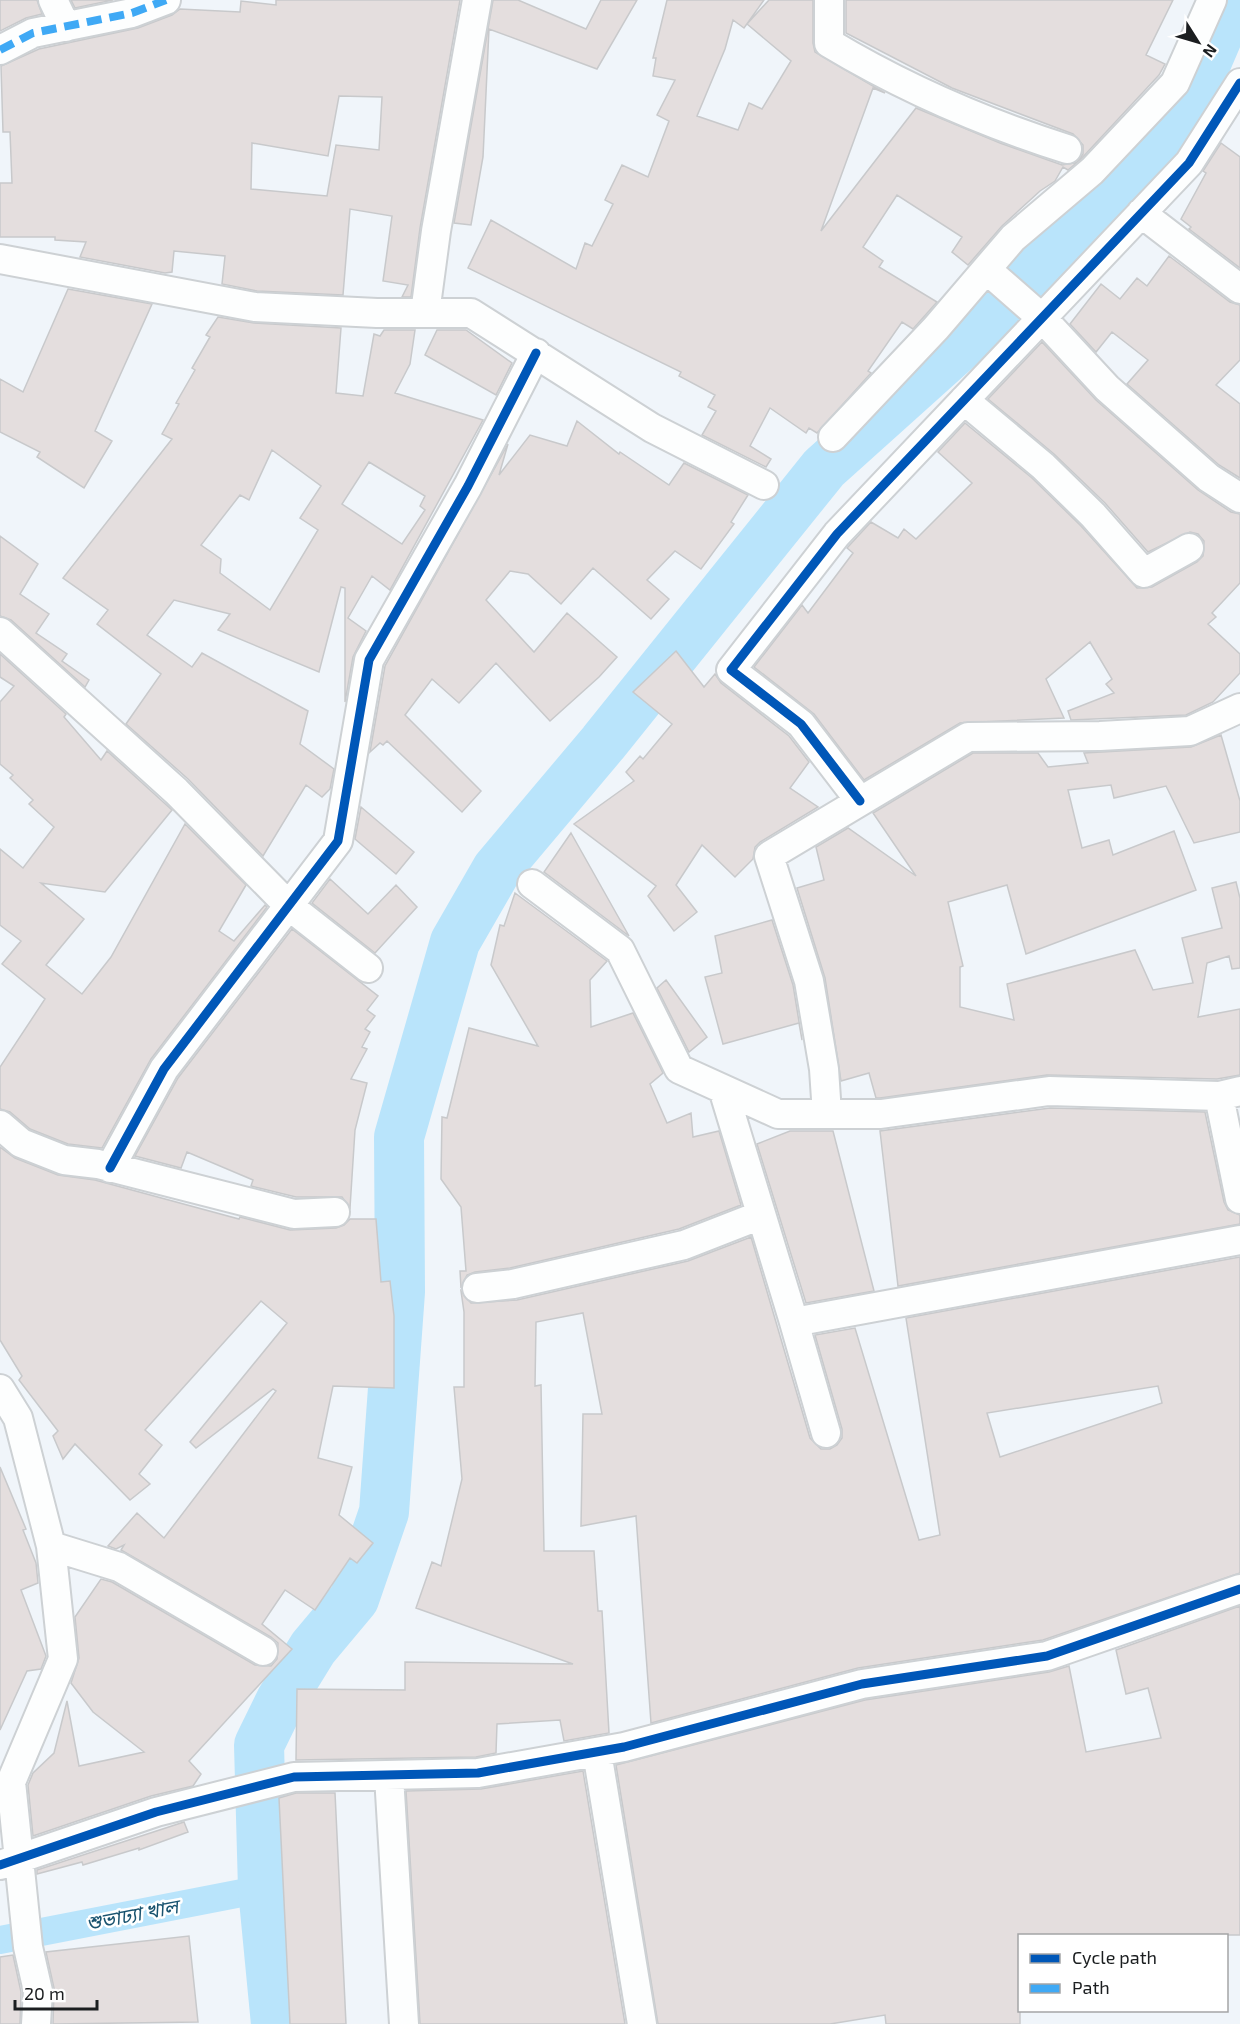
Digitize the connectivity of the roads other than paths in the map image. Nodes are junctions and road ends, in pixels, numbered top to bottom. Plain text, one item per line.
1 (53, 0) edge
2 (166, 0) edge
3 (477, 0) edge
4 (830, 0) edge
5 (1212, 0) edge
6 (66, 27) junction
7 (0, 50) edge
8 (1236, 99) edge
9 (1067, 149) dead end
10 (1141, 213) junction
11 (0, 259) edge
12 (992, 274) junction
13 (1240, 289) edge
14 (425, 313) junction
15 (1039, 314) junction
16 (536, 353) junction
17 (964, 400) junction
18 (833, 437) dead end
19 (764, 485) dead end
20 (1240, 498) edge
21 (1189, 548) dead end
22 (0, 632) edge
23 (1240, 708) edge
24 (860, 801) junction
25 (532, 884) dead end
26 (289, 906) junction
27 (368, 968) dead end
28 (723, 1089) junction
29 (1230, 1093) edge
30 (827, 1114) junction
31 (0, 1125) edge
32 (110, 1168) junction
33 (1240, 1199) edge
34 (335, 1212) dead end
35 (761, 1215) junction
36 (1240, 1240) edge
37 (477, 1288) dead end
38 (794, 1322) junction
39 (0, 1389) edge
40 (826, 1433) dead end
41 (51, 1546) junction
42 (1240, 1588) edge
43 (263, 1651) dead end
44 (597, 1752) junction
45 (389, 1776) junction
46 (9, 1862) edge
47 (36, 2024) edge
48 (405, 2024) edge
49 (642, 2024) edge

1 - 6 street
2 - 6 street
3 - 14 street
4 - 9 street
5 - 12 street
6 - 7 street
8 - 10 street
10 - 13 street
10 - 15 street
11 - 14 street
12 - 15 street
12 - 18 street
14 - 16 street
15 - 17 street
15 - 20 street
16 - 19 street
16 - 26 street
17 - 21 street
17 - 24 street
22 - 26 street
23 - 24 street
24 - 30 street
25 - 28 street
26 - 27 street
26 - 32 street
28 - 30 street
28 - 35 street
29 - 30 street
29 - 33 street
31 - 32 street
32 - 34 street
35 - 37 street
35 - 38 street
36 - 38 street
38 - 40 street
39 - 41 street
41 - 43 street
41 - 46 street
42 - 44 street
44 - 45 street
44 - 49 street
45 - 46 street
45 - 48 street
46 - 47 street

